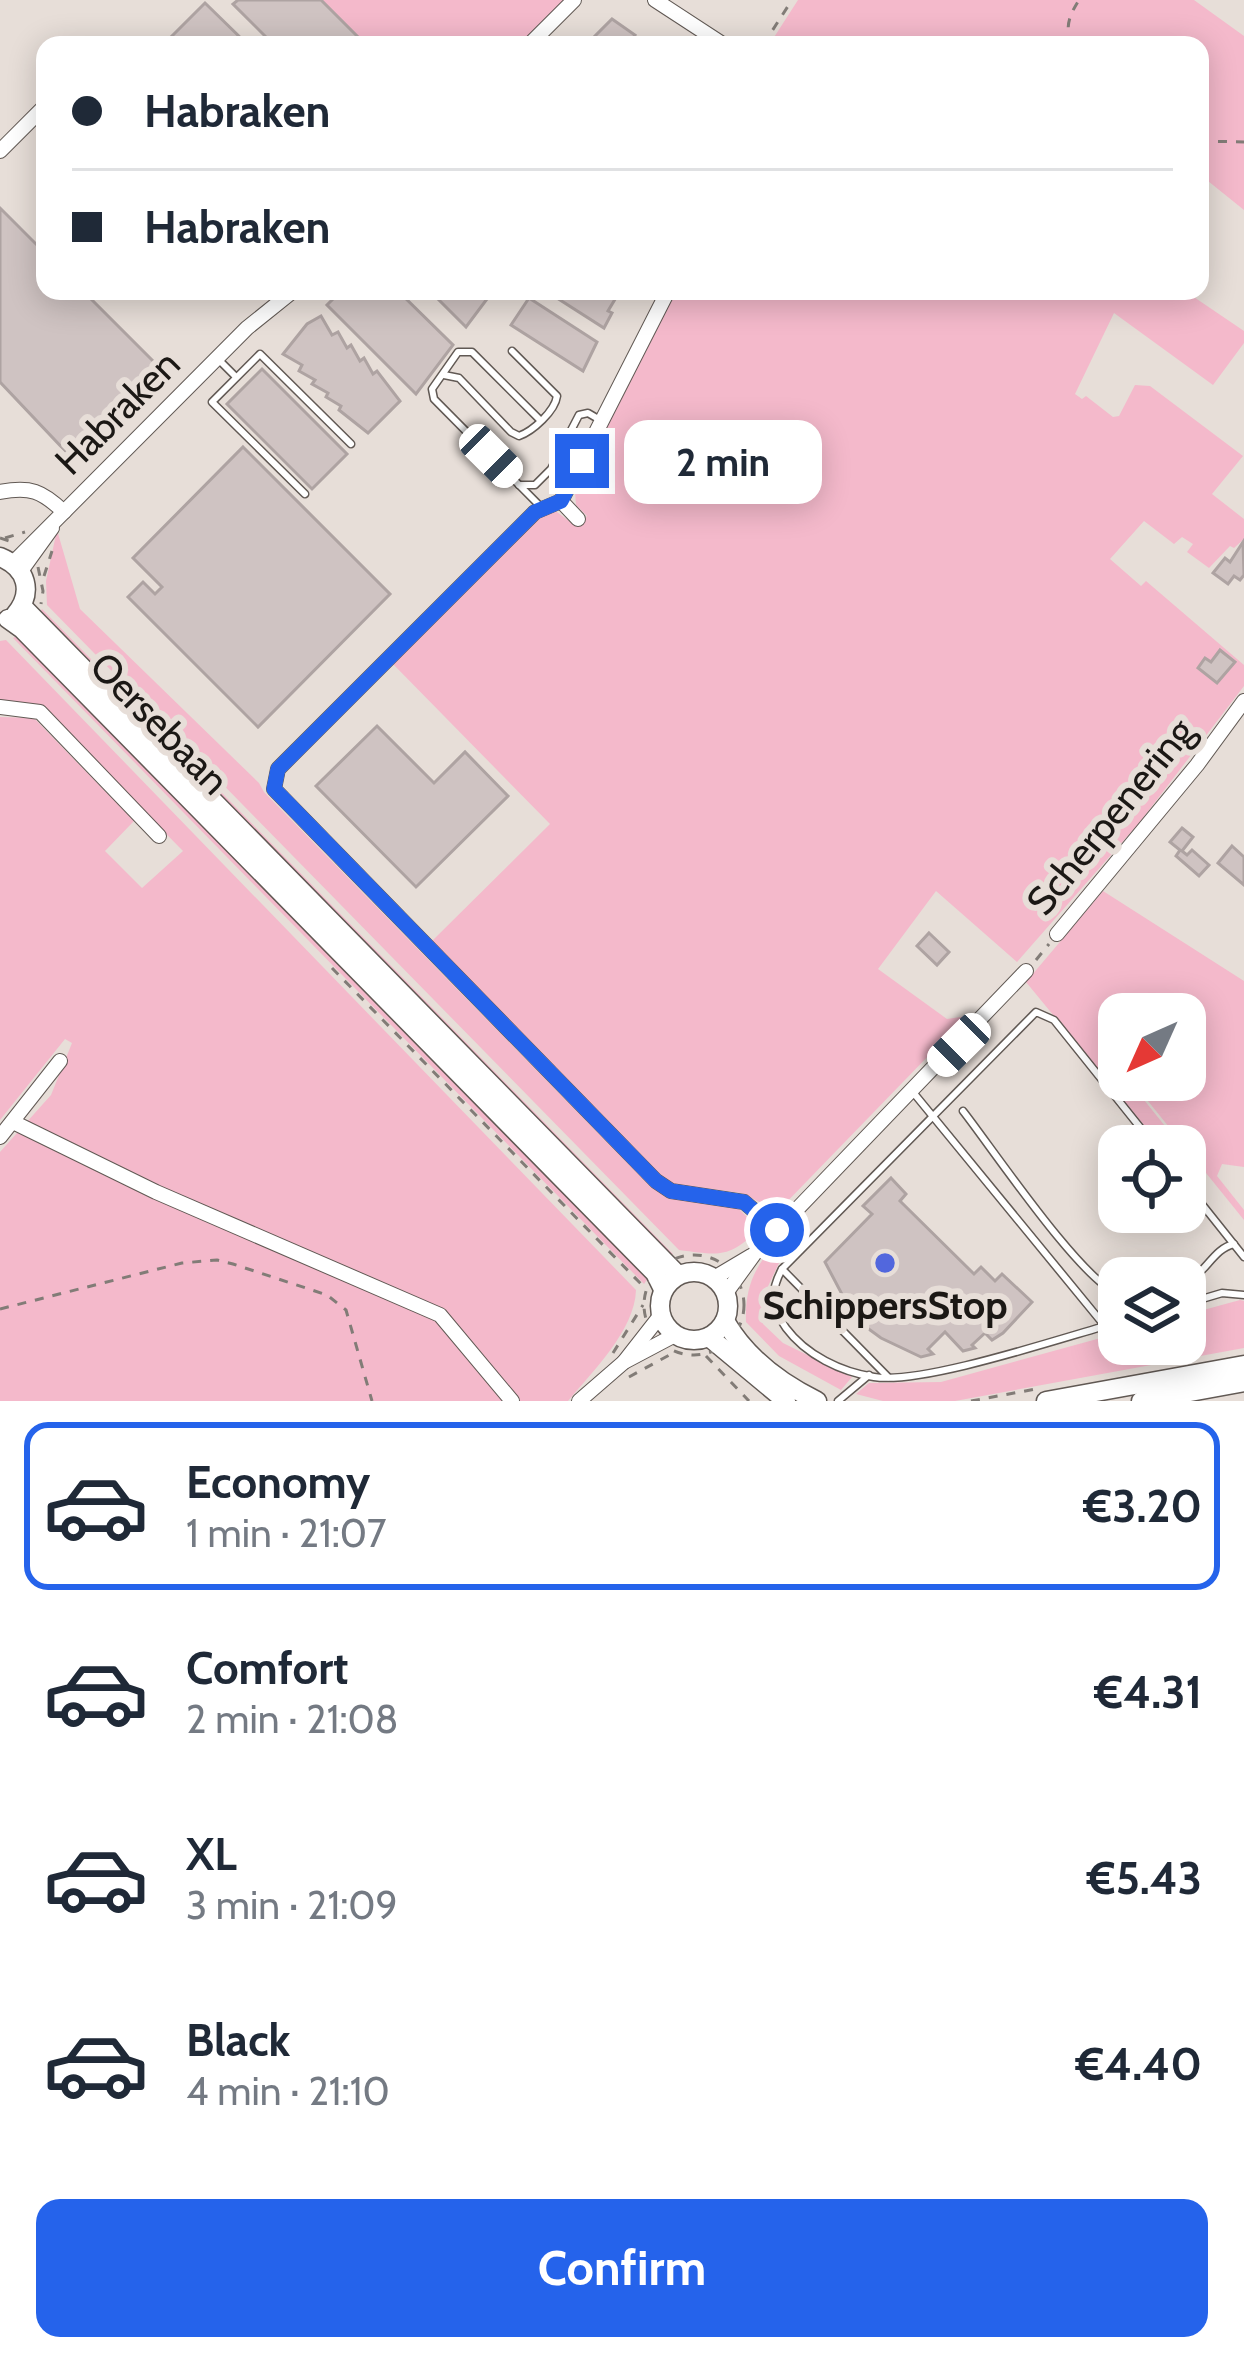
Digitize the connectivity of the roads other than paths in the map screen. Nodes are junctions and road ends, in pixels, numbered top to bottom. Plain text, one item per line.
1 (574, 0) edge
2 (655, 0) edge
3 (538, 36) edge
4 (710, 36) edge
5 (36, 115) edge
6 (0, 152) edge
7 (283, 300) edge
8 (663, 300) edge
9 (512, 351) dead end
10 (217, 358) junction
11 (441, 375) junction
12 (236, 377) junction
13 (540, 420) junction
14 (602, 422) junction
15 (351, 443) dead end
16 (520, 485) junction
17 (0, 492) edge
18 (305, 494) dead end
19 (561, 501) junction
20 (542, 508) junction
21 (59, 518) junction
22 (578, 519) dead end
23 (11, 563) edge
24 (10, 616) edge
25 (1244, 701) edge
26 (0, 706) edge
27 (159, 836) dead end
28 (1057, 934) road end
29 (1026, 971) road end
30 (59, 1061) dead end
31 (912, 1091) junction
32 (963, 1111) dead end
33 (934, 1116) junction
34 (13, 1122) junction
35 (1138, 1125) edge
36 (0, 1137) edge
37 (1206, 1209) edge
38 (777, 1230) junction
39 (1234, 1244) junction
40 (800, 1250) junction
41 (1244, 1257) edge
42 (782, 1268) junction
43 (1206, 1269) edge
44 (665, 1275) junction
45 (726, 1279) junction
46 (1098, 1281) edge
47 (1244, 1295) edge
48 (1206, 1298) edge
49 (1098, 1317) edge
50 (1098, 1328) edge
51 (664, 1335) junction
52 (726, 1337) junction
53 (1244, 1365) edge
54 (868, 1376) junction
55 (888, 1377) junction
56 (1244, 1382) edge
57 (512, 1401) edge
58 (579, 1401) edge
59 (786, 1401) edge
60 (818, 1401) edge
61 (838, 1401) edge
62 (1046, 1401) edge
63 (1142, 1401) edge

1 - 3 street
2 - 4 street
5 - 6 street
7 - 10 street, Habraken
8 - 14 street
9 - 13 lane
10 - 12 lane, Habraken
10 - 21 street, Habraken
11 - 13 lane
11 - 13 lane
11 - 16 lane
12 - 15 lane, Habraken
12 - 18 lane, Habraken
14 - 16 lane
14 - 19 street
16 - 20 lane
17 - 21 street, Habraken
19 - 20 street
19 - 22 street
20 - 38 street
21 - 23 street, Habraken
23 - 24 main road
24 - 44 main road, Oersebaan
25 - 28 street, Scherpenering
26 - 27 street
29 - 31 street
30 - 34 street
31 - 33 lane
31 - 38 street
32 - 46 lane
33 - 35 lane
33 - 40 lane
33 - 49 lane
34 - 36 street
34 - 57 street
37 - 39 lane
38 - 40 lane
38 - 45 street
39 - 41 lane
39 - 43 lane
40 - 42 lane
42 - 54 lane
42 - 55 lane
44 - 45 main road
44 - 51 main road
45 - 52 main road
47 - 48 lane
50 - 55 lane
51 - 52 main road
51 - 58 street
52 - 59 main road
52 - 60 main road
53 - 62 main road
54 - 55 lane
54 - 61 lane
56 - 63 main road

